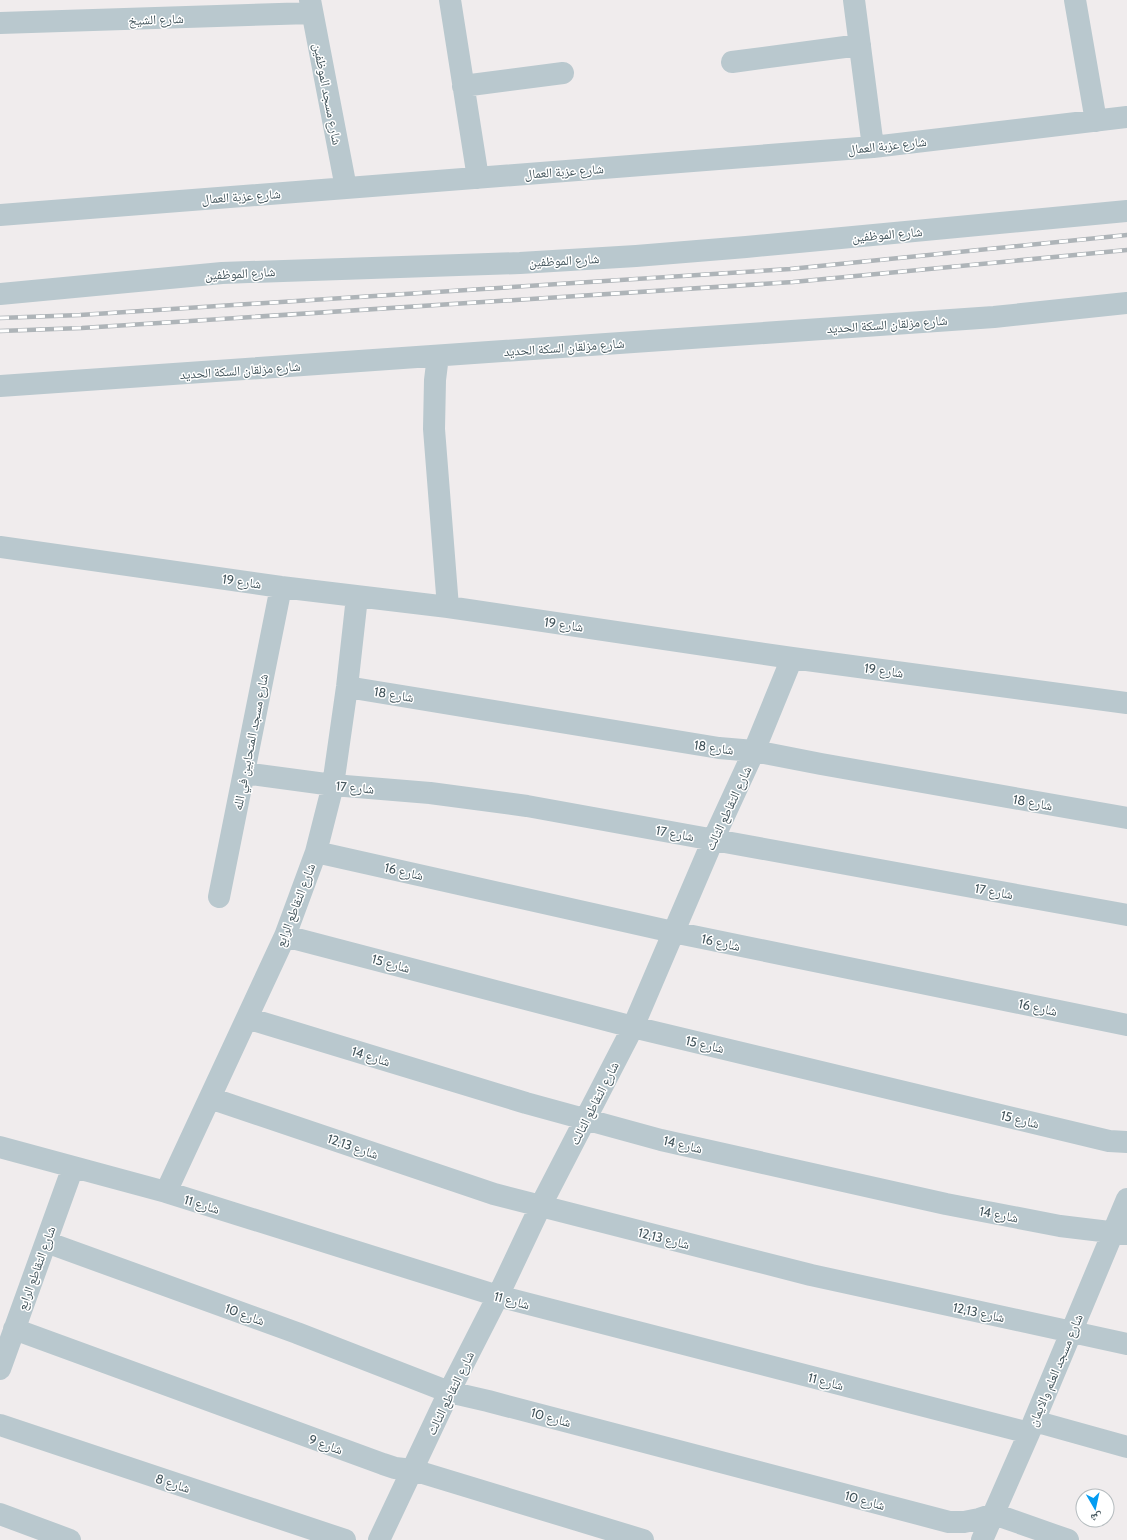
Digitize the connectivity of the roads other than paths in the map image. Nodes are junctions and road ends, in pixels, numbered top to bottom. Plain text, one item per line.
1 (450, 0) edge
2 (854, 0) edge
3 (1075, 0) edge
4 (311, 6) edge
5 (0, 23) edge
6 (860, 45) junction
7 (732, 62) dead end
8 (564, 73) dead end
9 (463, 86) junction
10 (1127, 116) edge
11 (1096, 121) junction
12 (874, 147) junction
13 (478, 178) junction
14 (346, 188) junction
15 (1127, 211) edge
16 (0, 214) edge
17 (0, 294) edge
18 (1127, 304) edge
19 (438, 356) junction
20 (0, 386) edge
21 (0, 546) edge
22 (281, 587) junction
23 (356, 597) junction
24 (448, 607) junction
25 (792, 658) junction
26 (347, 687) junction
27 (1127, 703) edge
28 (754, 751) junction
29 (244, 773) junction
30 (333, 785) junction
31 (1127, 818) edge
32 (713, 840) junction
33 (316, 852) junction
34 (219, 897) dead end
35 (1127, 915) edge
36 (673, 932) junction
37 (285, 936) junction
38 (247, 1018) junction
39 (1127, 1025) edge
40 (633, 1027) junction
41 (210, 1098) junction
42 (586, 1119) junction
43 (1127, 1142) edge
44 (0, 1147) edge
45 (73, 1167) junction
46 (166, 1192) junction
47 (1127, 1199) edge
48 (540, 1206) junction
49 (1120, 1233) edge
50 (46, 1242) junction
51 (498, 1296) junction
52 (14, 1330) junction
53 (1071, 1332) junction
54 (1127, 1344) edge
55 (0, 1369) edge
56 (449, 1392) junction
57 (0, 1425) edge
58 (1031, 1427) junction
59 (1127, 1447) edge
60 (413, 1470) junction
61 (0, 1514) edge
62 (994, 1514) junction
63 (70, 1540) edge
64 (345, 1540) edge
65 (378, 1540) edge
66 (643, 1540) edge
67 (982, 1540) edge
68 (1068, 1540) edge

1 - 9 street
2 - 6 street
3 - 11 street
4 - 5 street, شارع الشيخ
4 - 14 street, شارع مسجد الموظفين
6 - 7 street
6 - 12 street
8 - 9 street
9 - 13 street
10 - 11 street, شارع عزبة العمال
11 - 12 street, شارع عزبة العمال
12 - 13 street, شارع عزبة العمال
13 - 14 street, شارع عزبة العمال
14 - 16 street, شارع عزبة العمال
15 - 17 street, شارع الموظفين
18 - 19 street, شارع مزلقان السكة الحديد
19 - 20 street, شارع مزلقان السكة الحديد
19 - 24 street
21 - 22 street, شارع 19
22 - 23 street, شارع 19
22 - 29 street, شارع مسجد المتحابين في الله
23 - 24 street, شارع 19
23 - 26 street, شارع التقاطع الرابع
24 - 25 street, شارع 19
25 - 27 street, شارع 19
25 - 28 street, شارع التقاطع الثالث
26 - 28 street, شارع 18
26 - 30 street, شارع التقاطع الرابع
28 - 31 street, شارع 18
28 - 32 street, شارع التقاطع الثالث
29 - 30 street, شارع 17
29 - 34 street, شارع مسجد المتحابين في الله
30 - 32 street, شارع 17
30 - 33 street, شارع التقاطع الرابع
32 - 35 street, شارع 17
32 - 36 street, شارع التقاطع الثالث
33 - 36 street, شارع 16
33 - 37 street, شارع التقاطع الرابع
36 - 39 street, شارع 16
36 - 40 street, شارع التقاطع الثالث
37 - 38 street, شارع التقاطع الرابع
37 - 40 street, شارع 15
38 - 41 street, شارع التقاطع الرابع
38 - 42 street, شارع 14
40 - 42 street, شارع التقاطع الثالث
40 - 43 street, شارع 15
41 - 46 street, شارع التقاطع الرابع
41 - 48 street, شارع 12,13
42 - 48 street, شارع التقاطع الثالث
42 - 49 street, شارع 14
44 - 45 street, شارع 11
45 - 46 street, شارع 11
45 - 50 street, شارع التقاطع الرابع
46 - 51 street, شارع 11
47 - 49 street, شارع مسجد العلم والايمان
48 - 51 street, شارع التقاطع الثالث
48 - 53 street, شارع 12,13
49 - 53 street, شارع مسجد العلم والايمان
50 - 52 street, شارع التقاطع الرابع
50 - 56 street, شارع 10
51 - 56 street, شارع التقاطع الثالث
51 - 58 street, شارع 11
52 - 55 street, شارع التقاطع الرابع
52 - 60 street, شارع 9
53 - 54 street, شارع 12,13
53 - 58 street, شارع مسجد العلم والايمان
56 - 60 street, شارع التقاطع الثالث
56 - 62 street, شارع 10
57 - 64 street, شارع 8
58 - 59 street, شارع 11
58 - 62 street, شارع مسجد العلم والايمان
60 - 65 street, شارع التقاطع الثالث
60 - 66 street, شارع 9
61 - 63 street
62 - 67 street, شارع مسجد العلم والايمان
62 - 68 street

